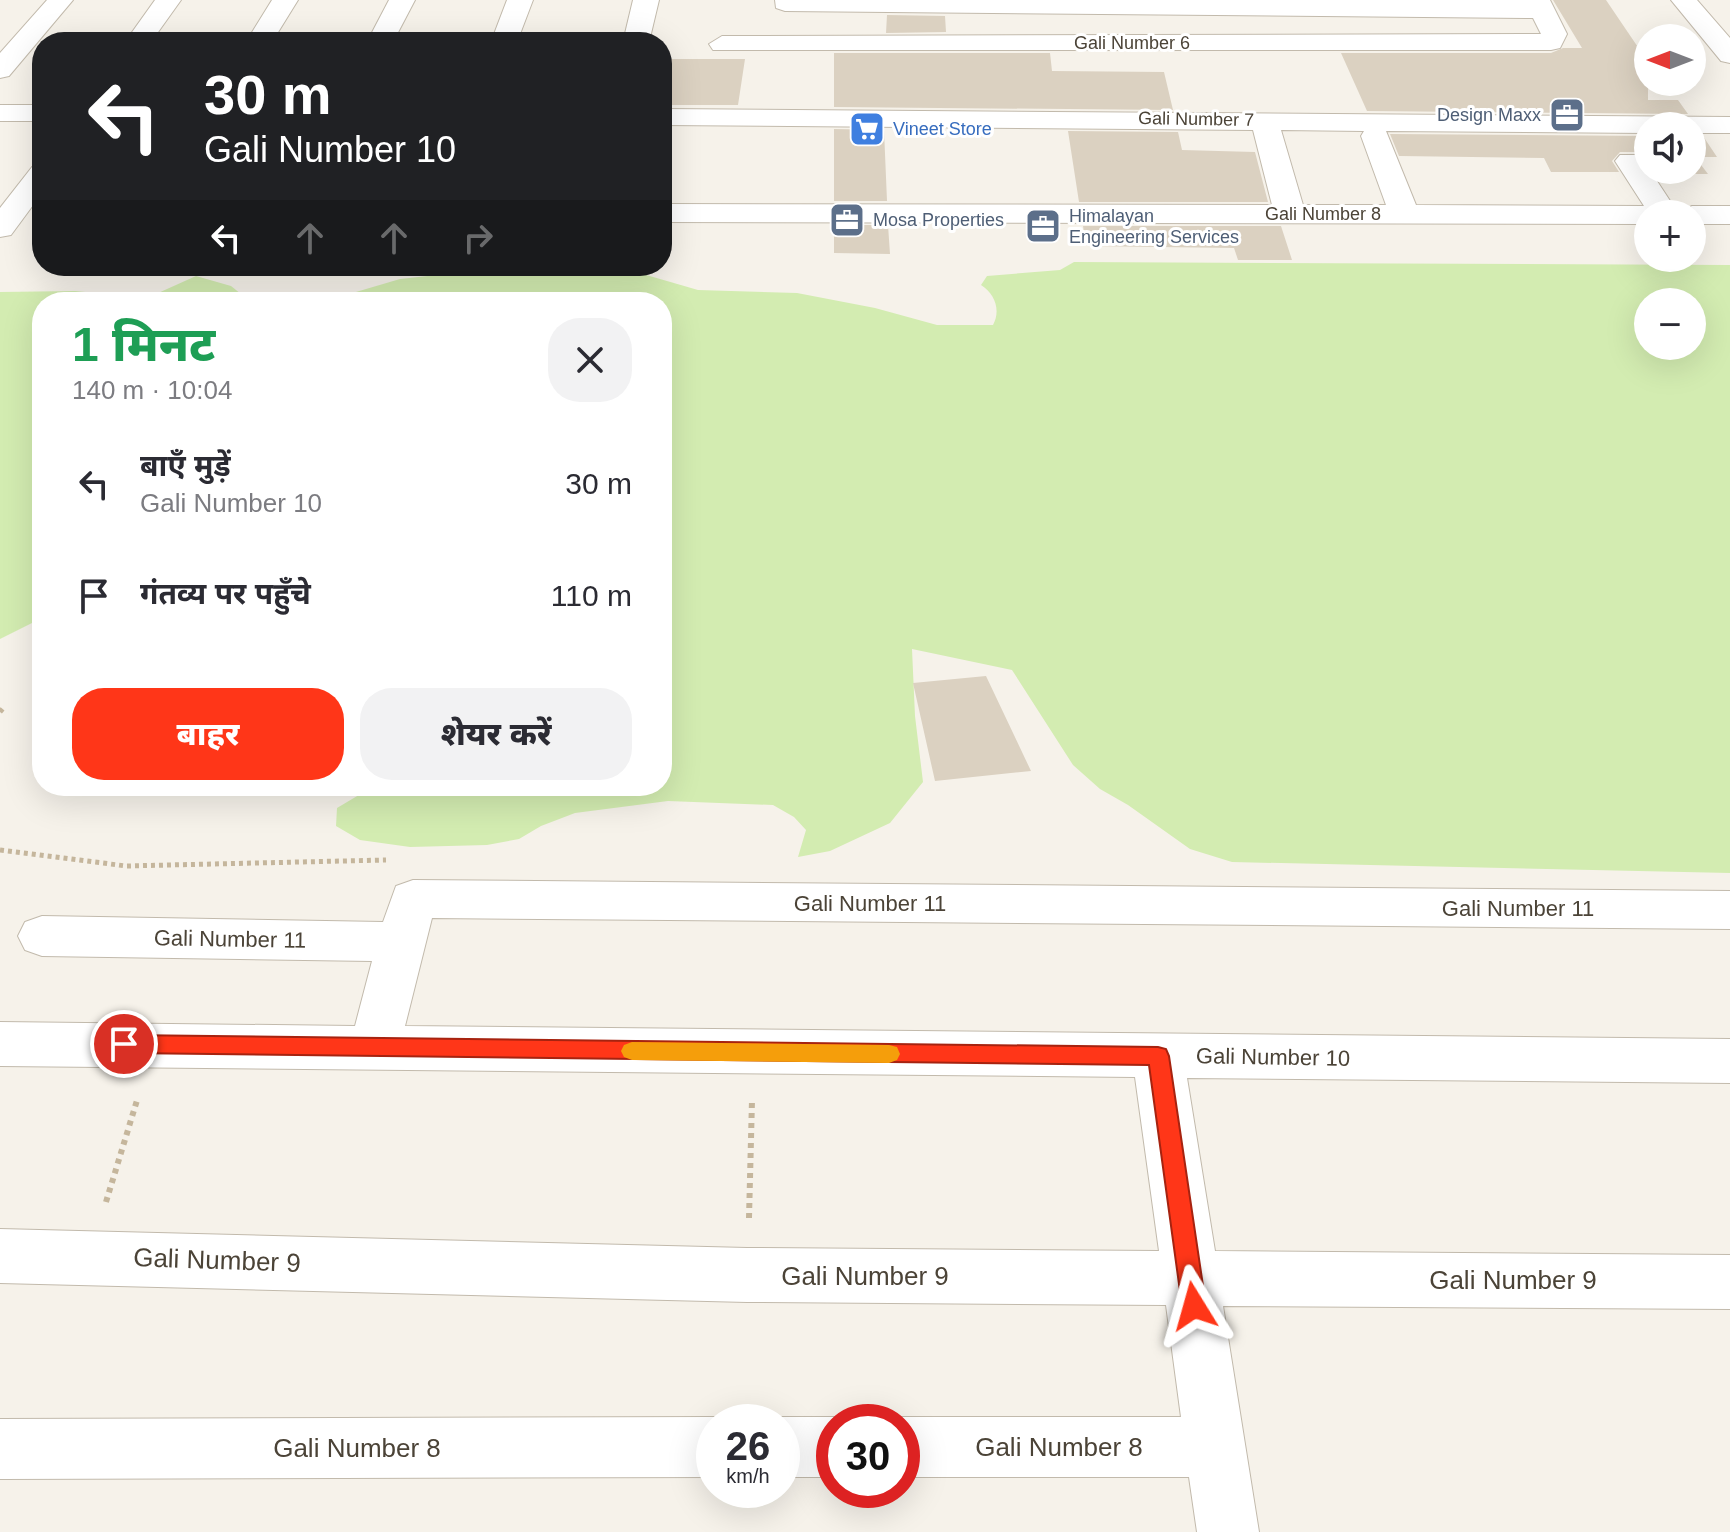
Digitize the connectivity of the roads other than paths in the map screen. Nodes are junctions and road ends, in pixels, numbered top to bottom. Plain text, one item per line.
1 (60, 0) edge
2 (168, 0) edge
3 (285, 0) edge
4 (402, 0) edge
5 (520, 0) edge
6 (646, 0) edge
7 (1684, 0) edge
8 (785, 2) edge
9 (1539, 5) edge
10 (33, 32) edge
11 (145, 32) edge
12 (265, 32) edge
13 (385, 32) edge
14 (508, 32) edge
15 (638, 32) edge
16 (32, 33) edge
17 (777, 43) junction
18 (722, 44) dead end
19 (1730, 55) edge
20 (0, 70) edge
21 (0, 113) edge
22 (32, 113) edge
23 (672, 117) edge
24 (1264, 120) junction
25 (1730, 125) edge
26 (1375, 136) dead end
27 (1630, 161) dead end
28 (32, 186) edge
29 (1655, 200) edge
30 (672, 213) edge
31 (1290, 214) junction
32 (1404, 214) junction
33 (1634, 215) edge
34 (1706, 215) edge
35 (1730, 215) edge
36 (0, 228) edge
37 (1730, 910) edge
38 (42, 936) dead end
39 (401, 942) junction
40 (0, 1044) edge
41 (374, 1048) junction
42 (1158, 1056) junction
43 (1730, 1061) edge
44 (0, 1256) edge
45 (1190, 1278) junction
46 (1730, 1282) edge
47 (696, 1447) edge
48 (920, 1447) edge
49 (1215, 1447) junction
50 (0, 1449) edge
51 (1228, 1532) edge

1 - 10 street
2 - 11 street
3 - 12 street
4 - 13 street
5 - 14 street
6 - 15 street
7 - 19 street
8 - 9 street
8 - 17 street
9 - 17 street, Gali Number 6
16 - 20 street
17 - 18 street, Gali Number 6
21 - 22 street
23 - 24 street, Gali Number 7
24 - 25 street, Gali Number 7
24 - 31 street
26 - 32 street
27 - 29 street
28 - 36 street
30 - 31 street, Gali Number 8
31 - 32 street, Gali Number 8
32 - 33 street, Gali Number 8
34 - 35 street
37 - 39 street, Gali Number 11
38 - 39 street, Gali Number 11
39 - 41 street
40 - 41 street, Gali Number 10
41 - 42 street, Gali Number 10
42 - 43 street, Gali Number 10
42 - 45 street
44 - 45 street, Gali Number 9
45 - 46 street, Gali Number 9
45 - 49 street
47 - 50 street, Gali Number 8
48 - 49 street, Gali Number 8
49 - 51 street

